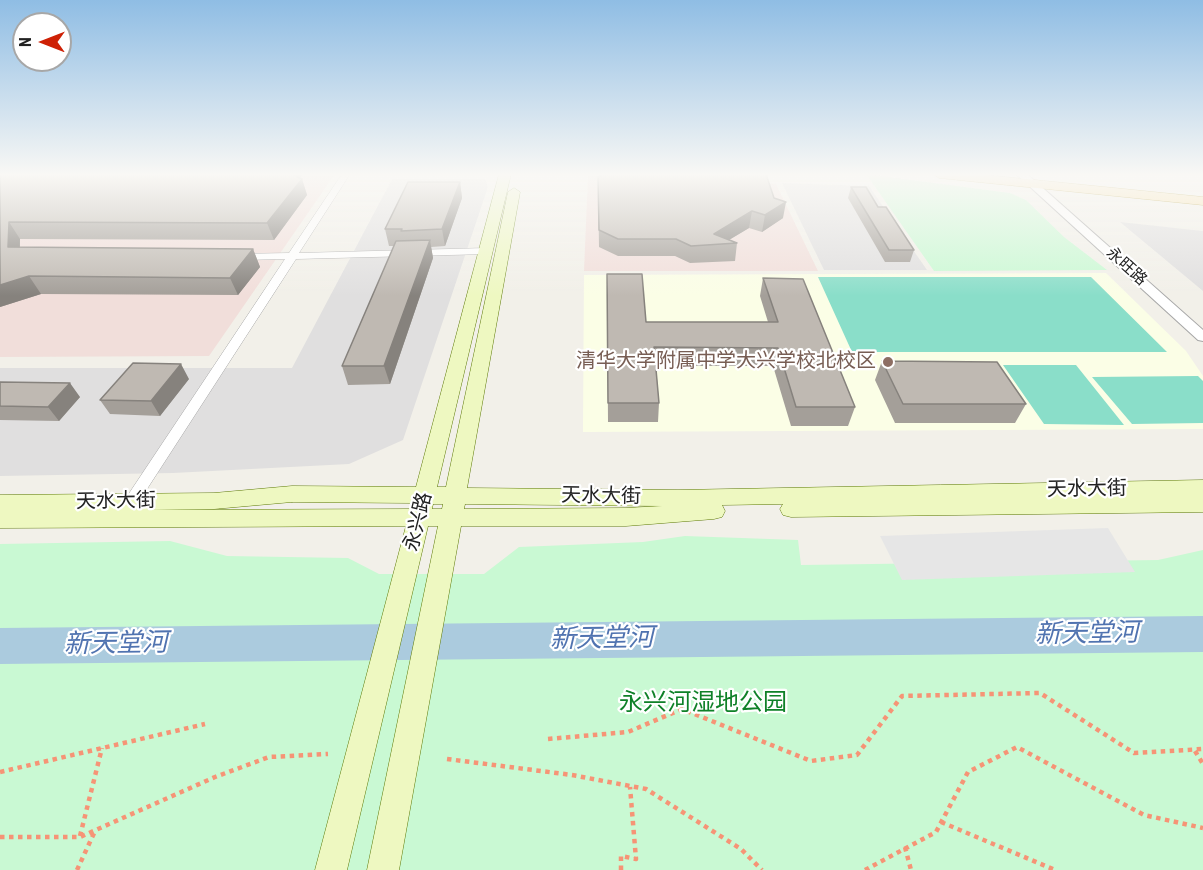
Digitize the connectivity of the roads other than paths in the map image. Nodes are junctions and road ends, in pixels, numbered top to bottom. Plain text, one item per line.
1 (320, 215) edge
2 (496, 215) edge
3 (510, 215) edge
4 (1070, 215) edge
5 (1074, 215) edge
6 (487, 251) junction
7 (294, 256) junction
8 (223, 257) edge
9 (1203, 322) edge
10 (1203, 337) edge
11 (1203, 488) edge
12 (426, 494) junction
13 (457, 494) junction
14 (130, 502) junction
15 (0, 503) edge
16 (1203, 504) edge
17 (420, 516) junction
18 (452, 516) junction
19 (0, 519) edge
20 (331, 870) edge
21 (382, 870) edge

1 - 7 street
2 - 6 main road, 永兴路
3 - 13 main road, 永兴路
4 - 10 street, 永旺路
5 - 9 street, 永旺路
6 - 7 street
6 - 12 main road, 永兴路
7 - 8 street
7 - 14 street
11 - 13 main road, 天水大街
12 - 13 main road, 天水大街
12 - 14 main road, 天水大街
12 - 17 main road, 永兴路
13 - 18 main road, 永兴路
14 - 15 main road, 天水大街
16 - 18 main road, 天水大街
17 - 18 main road, 天水大街
17 - 19 main road, 天水大街
17 - 20 main road, 永兴路
18 - 21 main road, 永兴路

